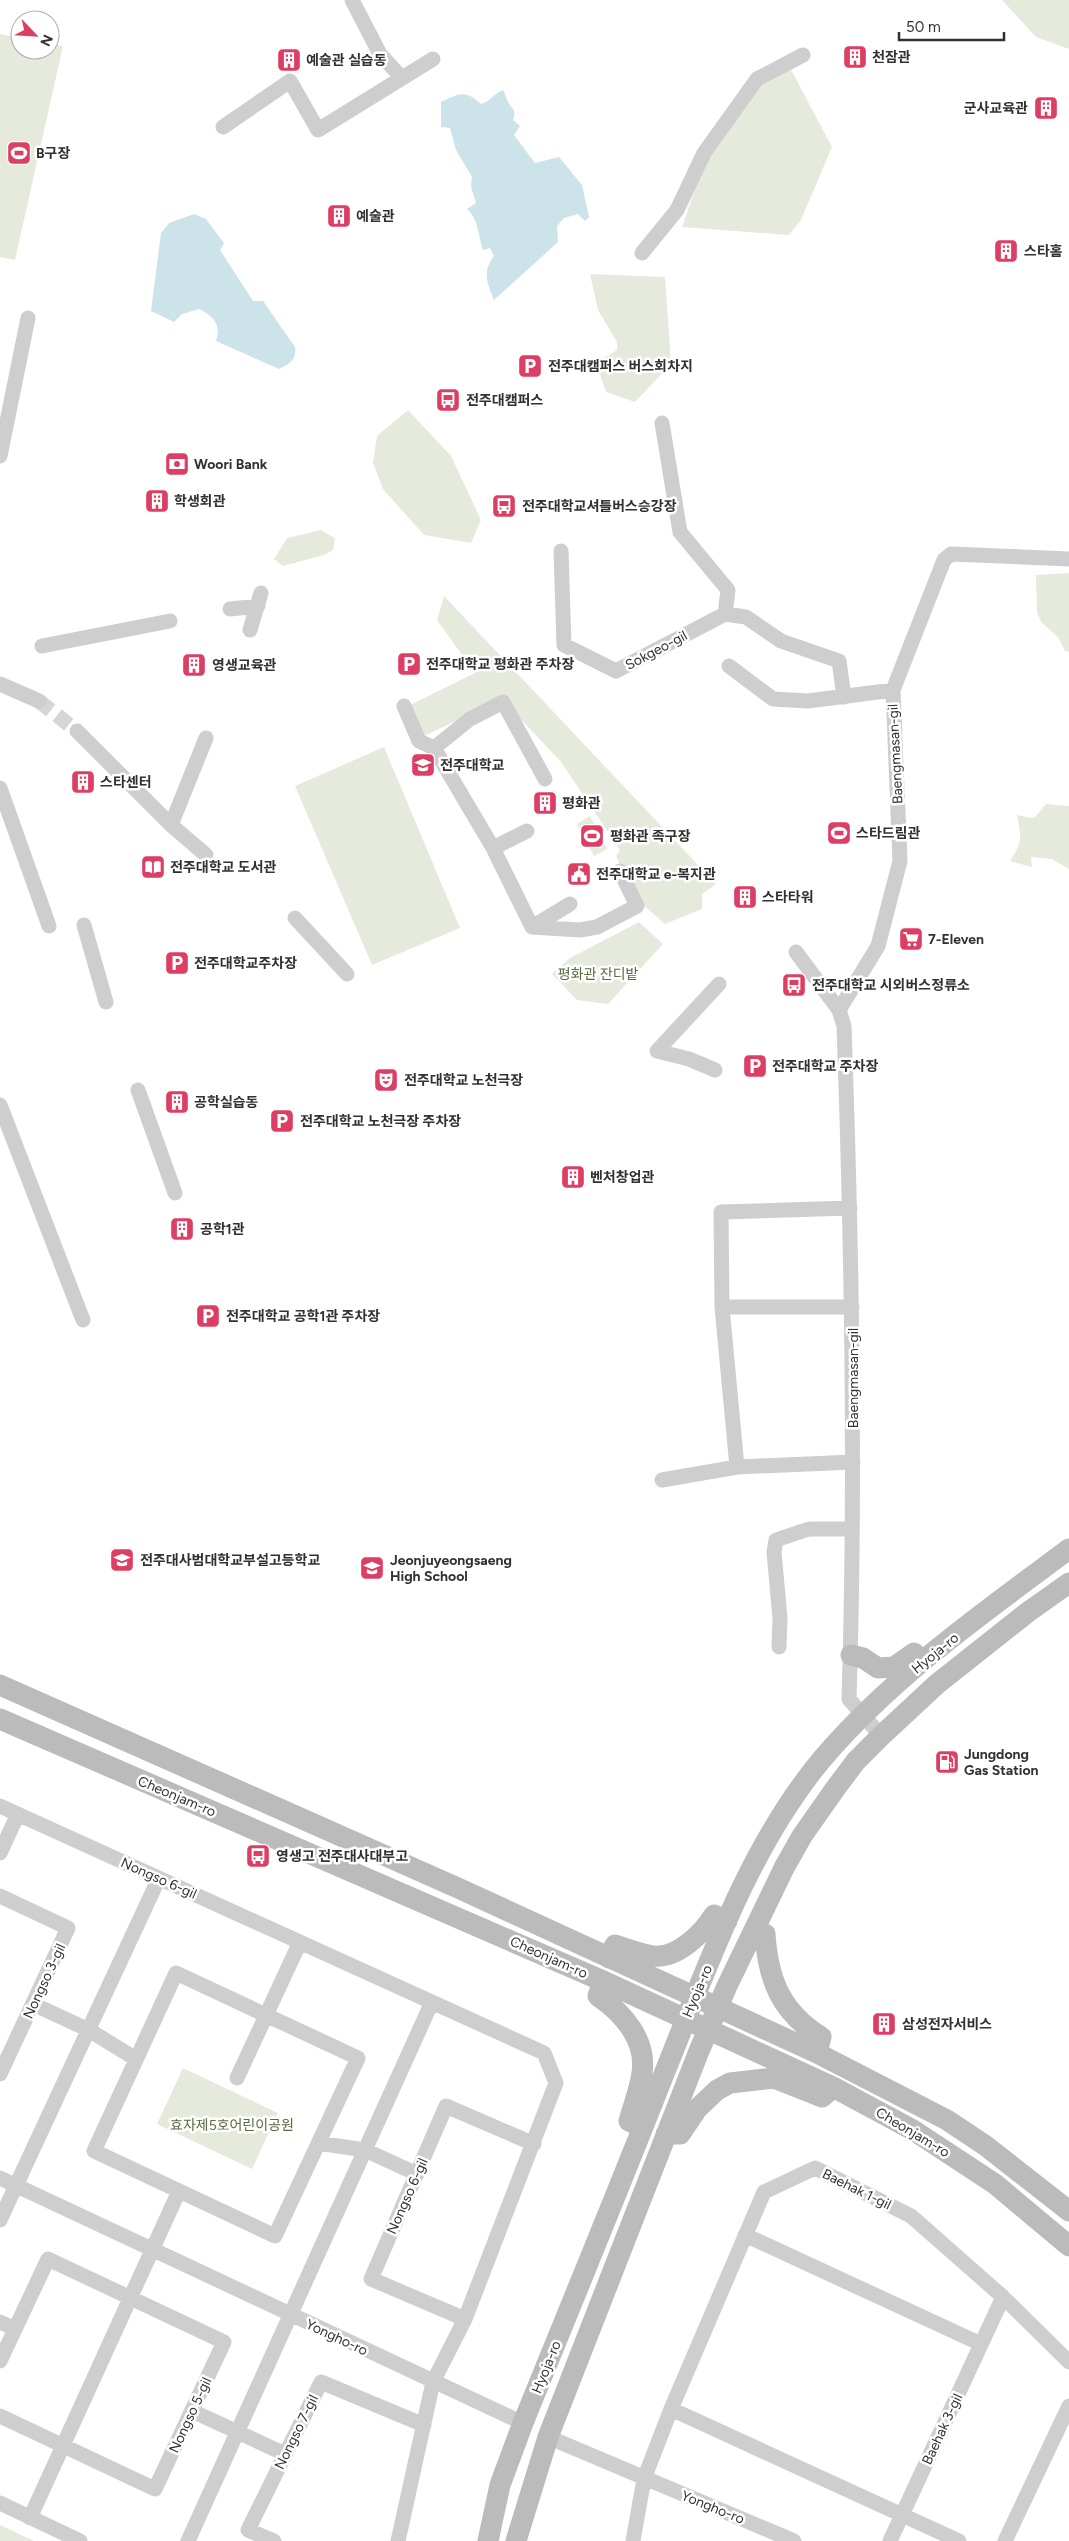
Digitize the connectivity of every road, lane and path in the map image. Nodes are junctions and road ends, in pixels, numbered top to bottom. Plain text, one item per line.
1 (352, 0) edge
2 (803, 55) dead end
3 (433, 59) dead end
4 (402, 78) junction
5 (223, 127) dead end
6 (642, 253) dead end
7 (28, 318) dead end
8 (662, 423) dead end
9 (0, 456) edge
10 (561, 551) dead end
11 (1069, 559) edge
12 (230, 609) dead end
13 (725, 614) junction
14 (170, 621) dead end
15 (250, 630) dead end
16 (42, 646) dead end
17 (729, 666) dead end
18 (0, 684) edge
19 (893, 690) junction
20 (844, 696) junction
21 (39, 701) tunnel mouth
22 (404, 706) dead end
23 (77, 731) tunnel mouth
24 (206, 738) dead end
25 (434, 748) junction
26 (545, 779) dead end
27 (0, 788) edge
28 (171, 825) junction
29 (527, 831) dead end
30 (493, 848) junction
31 (206, 855) dead end
32 (620, 872) dead end
33 (570, 904) dead end
34 (295, 918) dead end
35 (84, 925) dead end
36 (49, 926) dead end
37 (532, 927) junction
38 (796, 952) dead end
39 (347, 974) dead end
40 (719, 984) dead end
41 (106, 1002) dead end
42 (839, 1010) junction
43 (715, 1070) dead end
44 (138, 1090) dead end
45 (0, 1105) edge
46 (175, 1193) dead end
47 (850, 1208) junction
48 (722, 1307) junction
49 (852, 1307) junction
50 (83, 1320) dead end
51 (853, 1462) junction
52 (737, 1467) junction
53 (662, 1480) dead end
54 (852, 1529) junction
55 (1069, 1549) edge
56 (1069, 1583) edge
57 (779, 1647) dead end
58 (851, 1655) junction
59 (922, 1662) junction
60 (0, 1685) edge
61 (864, 1716) junction
62 (0, 1719) edge
63 (881, 1736) junction
64 (0, 1806) edge
65 (18, 1814) junction
66 (0, 1853) edge
67 (159, 1878) junction
68 (0, 1896) edge
69 (727, 1921) junction
70 (755, 1930) junction
71 (300, 1942) junction
72 (609, 1958) junction
73 (603, 1981) junction
74 (694, 1998) junction
75 (432, 2002) junction
76 (33, 2004) junction
77 (718, 2008) junction
78 (266, 2015) junction
79 (684, 2020) junction
80 (89, 2030) junction
81 (709, 2031) junction
82 (817, 2052) junction
83 (136, 2059) junction
84 (0, 2074) edge
85 (237, 2078) dead end
86 (833, 2087) junction
87 (643, 2127) junction
88 (666, 2134) junction
89 (318, 2143) junction
90 (534, 2144) junction
91 (365, 2150) junction
92 (417, 2174) junction
93 (0, 2178) edge
94 (16, 2186) junction
95 (179, 2191) junction
96 (1069, 2211) edge
97 (0, 2220) edge
98 (745, 2235) junction
99 (1069, 2246) edge
100 (151, 2249) junction
101 (1003, 2297) junction
102 (130, 2298) junction
103 (291, 2315) junction
104 (465, 2319) junction
105 (0, 2322) edge
106 (15, 2329) junction
107 (981, 2344) junction
108 (0, 2361) edge
109 (1069, 2362) edge
110 (433, 2382) junction
111 (1069, 2406) edge
112 (671, 2409) junction
113 (192, 2411) junction
114 (0, 2416) edge
115 (523, 2423) junction
116 (424, 2425) junction
117 (238, 2432) junction
118 (548, 2437) junction
119 (63, 2446) junction
120 (285, 2454) junction
121 (644, 2479) junction
122 (0, 2503) edge
123 (903, 2514) junction
124 (30, 2518) junction
125 (637, 2539) edge
126 (80, 2541) edge
127 (188, 2541) edge
128 (274, 2541) edge
129 (398, 2541) edge
130 (488, 2541) edge
131 (516, 2541) edge
132 (794, 2541) edge
133 (890, 2541) edge
134 (959, 2541) edge
135 (1005, 2541) edge

1 - 4 street
2 - 6 street
3 - 4 street
4 - 5 street
7 - 9 street
8 - 13 street
10 - 13 street, Sokgeo-gil
11 - 19 street, Baengmasan-gil
12 - 15 street
13 - 20 street
14 - 16 street
17 - 20 street
18 - 21 street
19 - 20 street
19 - 42 street, Baengmasan-gil
22 - 25 street
23 - 28 street
24 - 28 street
25 - 26 street
25 - 30 street
27 - 36 street
28 - 31 street
29 - 30 street
30 - 37 street
32 - 37 street
33 - 37 street
34 - 39 street
35 - 41 street
38 - 42 street, Baengmasan-gil
40 - 43 street
42 - 47 street, Baengmasan-gil
44 - 46 street
45 - 50 street
47 - 48 street
47 - 49 street, Baengmasan-gil
48 - 49 street
48 - 52 street
49 - 51 street, Baengmasan-gil
51 - 52 street
51 - 54 street, Baengmasan-gil
52 - 53 street
54 - 57 street
54 - 58 street, Baengmasan-gil
55 - 59 main road, Hyoja-ro
56 - 63 main road, Hyoja-ro
58 - 59 main road
58 - 61 street, Baengmasan-gil
59 - 61 main road, Hyoja-ro
60 - 72 main road, Cheonjam-ro
61 - 63 street, Baengmasan-gil
61 - 69 main road, Hyoja-ro
62 - 73 main road, Cheonjam-ro
63 - 70 main road, Hyoja-ro
64 - 65 street, Nongso 6-gil
65 - 66 street
65 - 67 street, Nongso 6-gil
67 - 71 street, Nongso 6-gil
67 - 80 street
68 - 76 street, Nongso 3-gil
69 - 72 main road
69 - 74 main road, Hyoja-ro
70 - 77 main road, Hyoja-ro
70 - 82 main road
71 - 75 street, Nongso 6-gil
71 - 78 street
72 - 74 main road, Cheonjam-ro
73 - 79 main road, Cheonjam-ro
73 - 87 main road
74 - 77 main road, Cheonjam-ro
74 - 79 main road, Hyoja-ro
75 - 90 street, Nongso 6-gil
75 - 91 street
76 - 80 street
76 - 84 street, Nongso 3-gil
77 - 81 main road, Hyoja-ro
77 - 82 main road, Cheonjam-ro
78 - 83 street
78 - 85 street
78 - 89 street
79 - 81 main road, Cheonjam-ro
79 - 87 main road, Hyoja-ro
80 - 83 street
80 - 94 street
81 - 86 main road, Cheonjam-ro
81 - 88 main road, Hyoja-ro
82 - 96 main road, Cheonjam-ro
83 - 95 street
86 - 88 main road
86 - 99 main road, Cheonjam-ro
87 - 115 main road, Hyoja-ro
88 - 118 main road, Hyoja-ro
89 - 91 street
89 - 95 street
90 - 92 street, Nongso 6-gil
90 - 104 street, Nongso 6-gil
91 - 92 street
91 - 103 street
92 - 104 street, Nongso 6-gil
93 - 94 street, Yongho-ro
94 - 97 street
94 - 100 street, Yongho-ro
95 - 100 street
98 - 101 street, Baehak 1-gil
98 - 107 street
98 - 112 street, Baehak 1-gil
100 - 102 street
100 - 103 street, Yongho-ro
101 - 107 street, Baehak 3-gil
101 - 109 street
102 - 106 street, Nongso 5-gil
102 - 113 street, Nongso 5-gil
102 - 119 street
103 - 110 street, Yongho-ro
103 - 117 street
104 - 110 street, Nongso 6-gil
105 - 106 street
106 - 108 street, Nongso 5-gil
107 - 123 street, Baehak 3-gil
110 - 115 street, Yongho-ro
110 - 116 street
111 - 135 street
112 - 121 street, Baehak 1-gil
112 - 123 street
113 - 117 street
113 - 119 street, Nongso 5-gil
114 - 119 street, Nongso 5-gil
115 - 130 main road, Hyoja-ro
116 - 120 street, Nongso 7-gil
116 - 129 street
117 - 120 street
117 - 127 street
118 - 121 street, Yongho-ro
118 - 131 main road, Hyoja-ro
119 - 124 street
120 - 128 street, Nongso 7-gil
121 - 125 street, Baehak 1-gil
121 - 132 street, Yongho-ro
122 - 124 street
123 - 133 street, Baehak 3-gil
123 - 134 street
124 - 126 street

